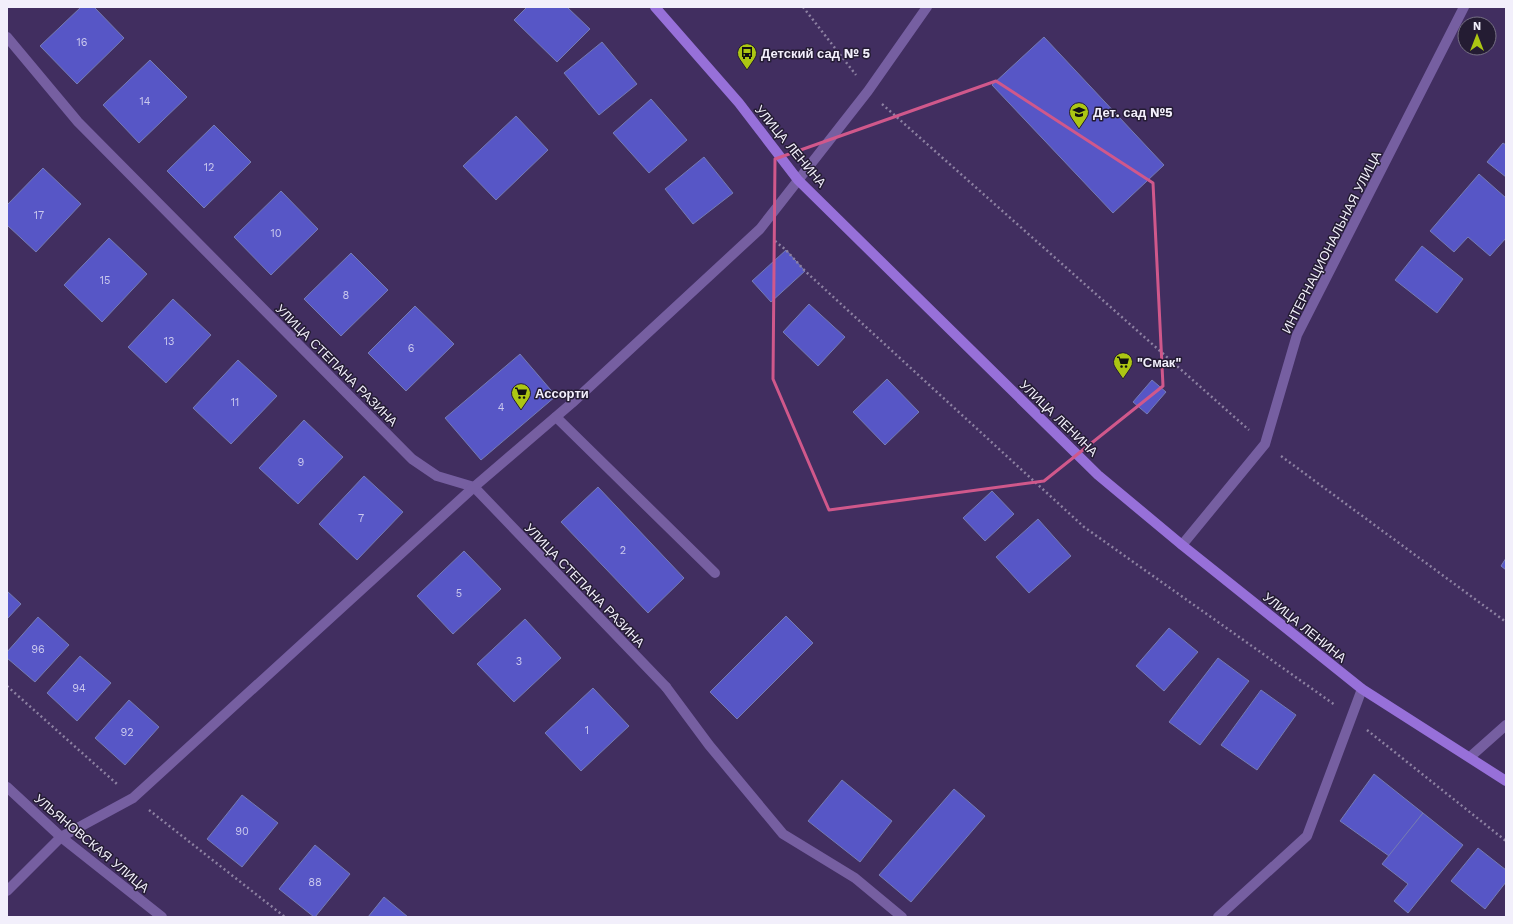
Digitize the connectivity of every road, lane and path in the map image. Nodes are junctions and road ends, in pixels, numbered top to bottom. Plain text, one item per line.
1 (655, 7) edge
2 (804, 7) edge
3 (927, 7) edge
4 (1464, 7) edge
5 (7, 37) edge
6 (868, 91) junction
7 (798, 180) junction
8 (760, 229) junction
9 (556, 417) junction
10 (1265, 444) junction
11 (474, 487) junction
12 (1182, 545) junction
13 (715, 573) dead end
14 (1506, 622) edge
15 (1362, 689) junction
16 (1351, 718) junction
17 (1506, 725) edge
18 (1470, 757) junction
19 (1506, 781) edge
20 (7, 787) edge
21 (61, 837) junction
22 (1506, 842) edge
23 (7, 891) edge
24 (162, 917) edge
25 (902, 917) edge
26 (1218, 917) edge

1 - 7 main road, УЛИЦА ЛЕНИНА
2 - 6 path
3 - 6 street
4 - 10 street, ИНТЕРНАЦИОНАЛЬНАЯ УЛИЦА
5 - 11 street, УЛИЦА СТЕПАНА РАЗИНА
6 - 7 street
6 - 10 path
7 - 8 street
7 - 12 main road, УЛИЦА ЛЕНИНА
8 - 9 street
8 - 16 path
9 - 11 street
9 - 13 street
10 - 12 street, ИНТЕРНАЦИОНАЛЬНАЯ УЛИЦА
10 - 14 path
11 - 21 street
11 - 25 street, УЛИЦА СТЕПАНА РАЗИНА
12 - 15 main road, УЛИЦА ЛЕНИНА
15 - 16 street
15 - 18 main road, УЛИЦА ЛЕНИНА
16 - 22 path
16 - 26 street
17 - 18 street
18 - 19 main road, УЛИЦА ЛЕНИНА
20 - 21 street, УЛЬЯНОВСКАЯ УЛИЦА
21 - 23 street
21 - 24 street, УЛЬЯНОВСКАЯ УЛИЦА

